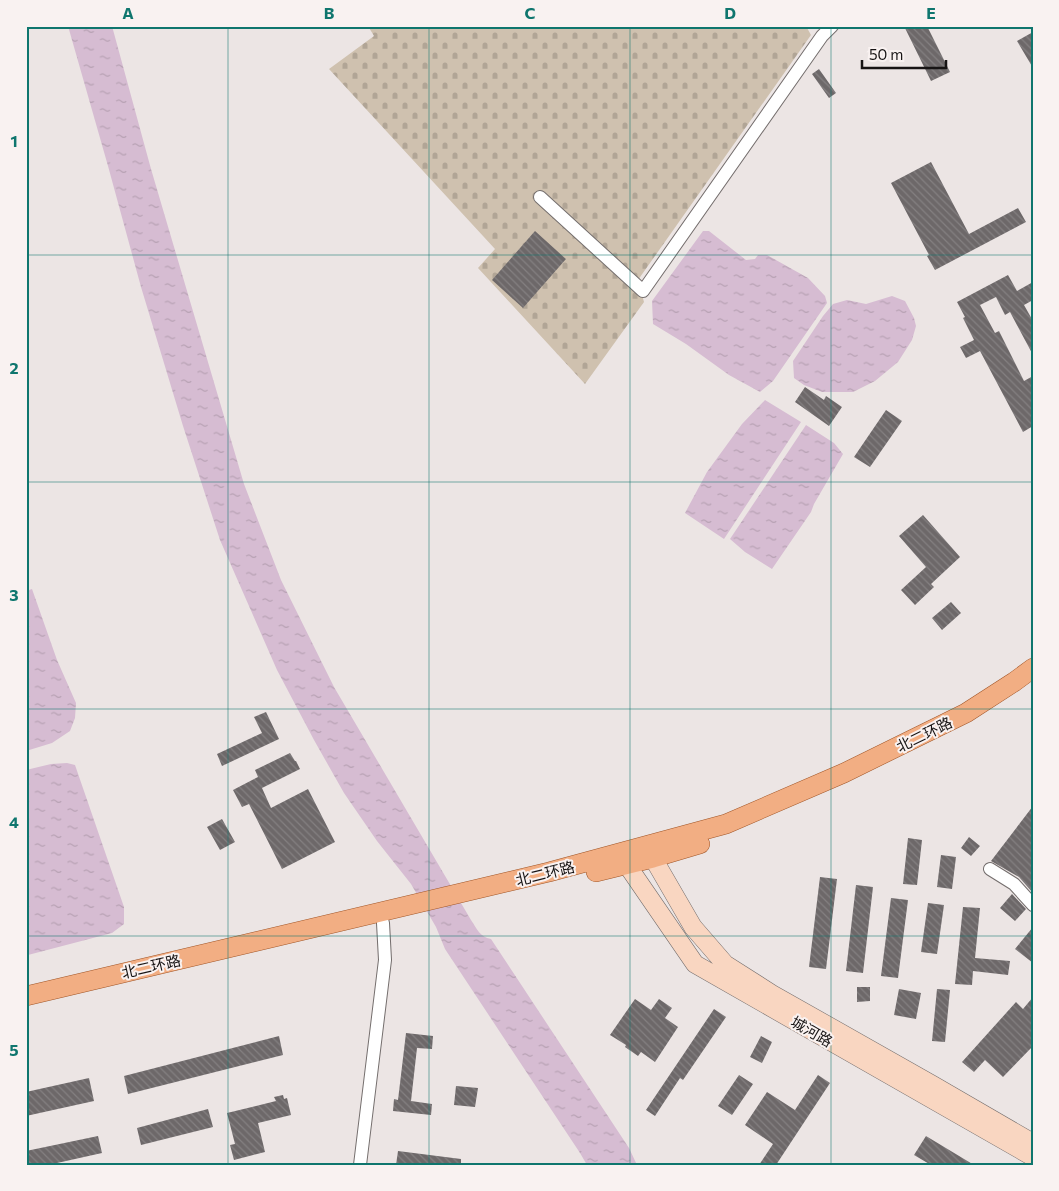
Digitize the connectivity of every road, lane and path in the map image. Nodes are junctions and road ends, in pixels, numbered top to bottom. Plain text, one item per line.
1 (832, 26) edge
2 (540, 197) dead end
3 (1033, 668) edge
4 (1033, 683) edge
5 (653, 858) junction
6 (627, 865) junction
7 (990, 869) dead end
8 (473, 896) junction
9 (1033, 905) edge
10 (401, 913) junction
11 (383, 923) junction
12 (26, 996) edge
13 (26, 1008) edge
14 (1033, 1142) edge
15 (1033, 1158) edge
16 (360, 1165) edge

1 - 2 street
3 - 8 main road, 北二环路
4 - 5 main road, 北二环路
5 - 6 main road, 北二环路
5 - 14 main road, 城河路
6 - 8 main road, 北二环路
6 - 15 main road, 城河路
7 - 9 street
8 - 10 main road, 北二环路
10 - 11 main road, 北二环路
10 - 12 main road, 北二环路
11 - 13 main road, 北二环路
11 - 16 street

